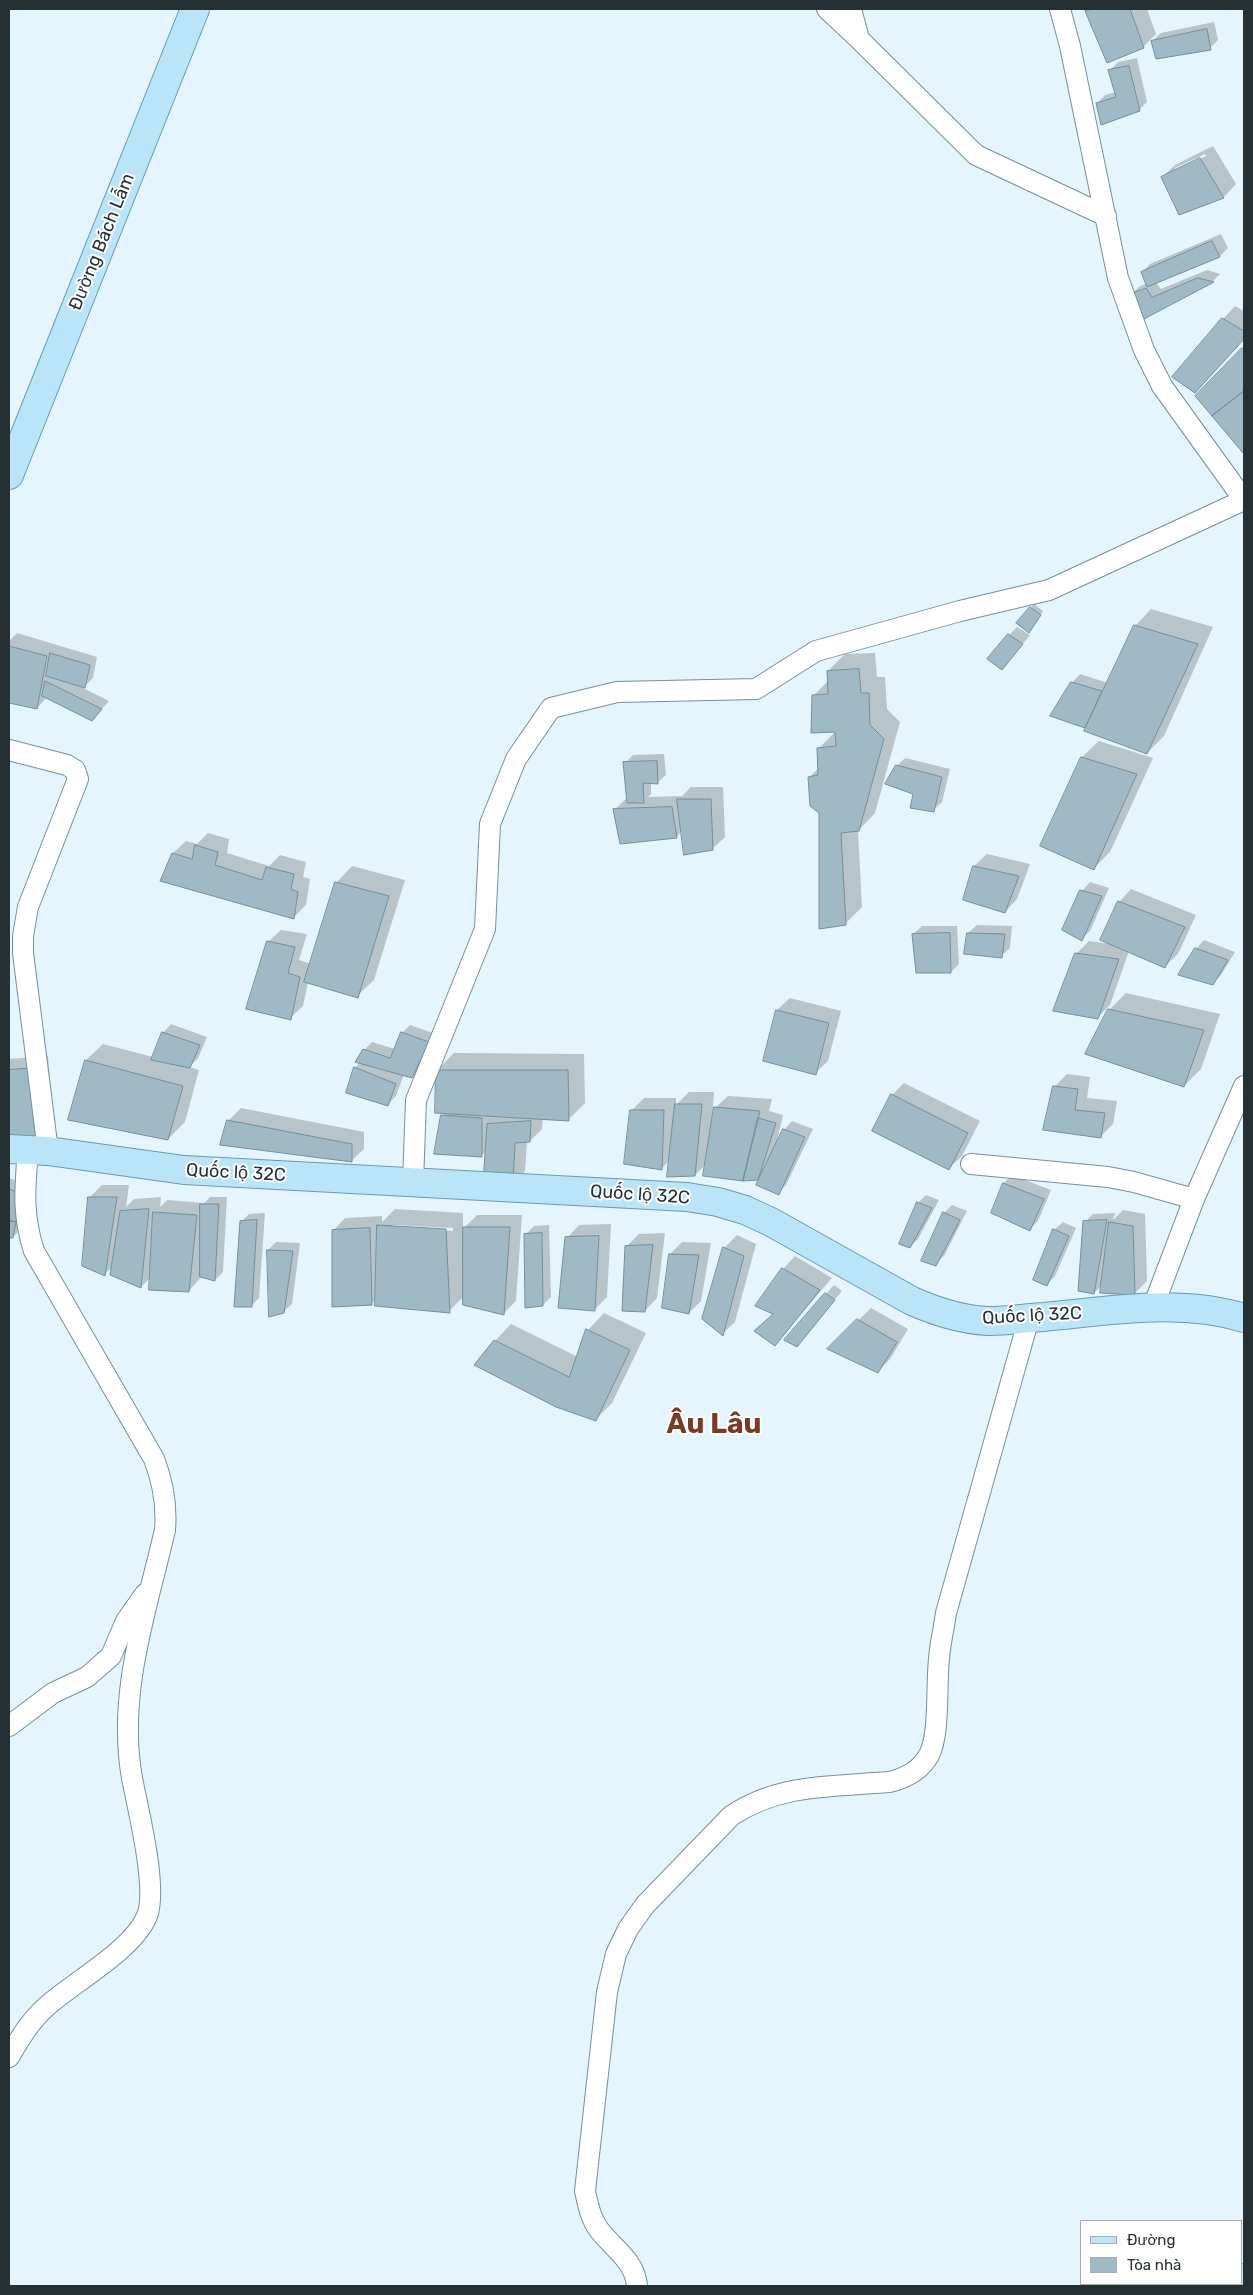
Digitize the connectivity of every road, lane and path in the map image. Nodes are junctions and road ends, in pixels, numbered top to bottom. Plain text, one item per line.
1 (195, 9) edge
2 (827, 9) edge
3 (851, 9) edge
4 (1060, 9) edge
5 (859, 39) junction
6 (1106, 216) junction
7 (9, 475) edge
8 (1244, 500) edge
9 (9, 750) edge
10 (1244, 1086) edge
11 (28, 1150) edge
12 (972, 1164) dead end
13 (413, 1183) junction
14 (1194, 1199) junction
15 (1153, 1307) junction
16 (1029, 1318) junction
17 (1244, 1318) edge
18 (152, 1584) junction
19 (9, 1726) edge
20 (9, 2057) edge
21 (637, 2286) edge

1 - 7 main road, Đường Bách Lẫm
2 - 5 street
3 - 5 street
4 - 6 street
5 - 6 street
6 - 8 street
8 - 13 street
9 - 11 street
10 - 14 street
11 - 13 main road, Quốc lộ 32C
11 - 18 street
12 - 14 street
13 - 16 main road, Quốc lộ 32C
14 - 15 street
15 - 16 main road, Quốc lộ 32C
15 - 17 main road, Quốc lộ 32C
16 - 21 street
18 - 19 street
18 - 20 street

